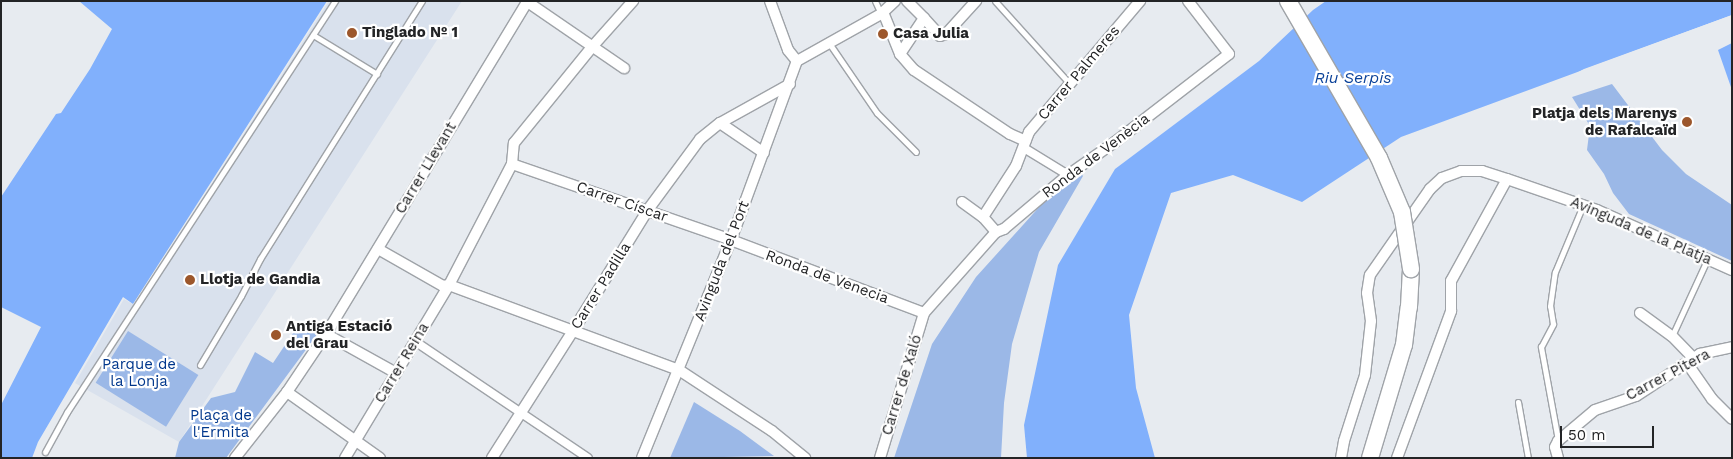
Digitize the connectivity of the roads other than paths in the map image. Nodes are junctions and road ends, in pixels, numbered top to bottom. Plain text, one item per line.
1 (335, 1) edge
2 (422, 1) edge
3 (633, 1) edge
4 (770, 1) edge
5 (875, 1) edge
6 (895, 1) edge
7 (907, 1) edge
8 (976, 1) edge
9 (995, 1) edge
10 (1140, 1) edge
11 (1188, 1) edge
12 (1288, 1) edge
13 (526, 2) edge
14 (882, 13) junction
15 (924, 18) junction
16 (313, 35) junction
17 (829, 43) junction
18 (592, 47) junction
19 (900, 54) junction
20 (797, 61) junction
21 (624, 68) dead end
22 (377, 74) junction
23 (1069, 83) junction
24 (790, 84) junction
25 (720, 123) junction
26 (1025, 145) junction
27 (916, 152) dead end
28 (764, 153) junction
29 (512, 164) junction
30 (1068, 175) junction
31 (1507, 179) junction
32 (962, 202) dead end
33 (1583, 205) junction
34 (647, 211) junction
35 (983, 217) junction
36 (996, 232) junction
37 (731, 240) junction
38 (378, 249) junction
39 (1707, 260) junction
40 (1732, 270) edge
41 (449, 286) junction
42 (924, 313) junction
43 (1640, 313) dead end
44 (573, 331) junction
45 (326, 334) junction
46 (1672, 336) junction
47 (416, 342) junction
48 (1732, 347) edge
49 (1690, 360) junction
50 (200, 365) dead end
51 (679, 370) junction
52 (396, 373) junction
53 (287, 392) junction
54 (1518, 402) dead end
55 (521, 412) junction
56 (1732, 420) edge
57 (356, 440) junction
58 (1558, 441) junction
59 (45, 452) dead end
60 (235, 458) edge
61 (345, 458) edge
62 (380, 458) edge
63 (492, 458) edge
64 (588, 458) edge
65 (642, 458) edge
66 (805, 458) edge
67 (880, 458) edge
68 (1342, 458) edge
69 (1370, 458) edge
70 (1397, 458) edge
71 (1528, 458) edge
72 (1558, 458) edge

1 - 16 lane
2 - 22 lane
3 - 18 street, Carrer Reina
4 - 20 street
5 - 14 lane
6 - 14 street
7 - 15 street
8 - 15 street
9 - 23 lane
10 - 23 street, Carrer Palmeres
11 - 30 street, Ronda de Venècia
12 - 69 highway, bridge
13 - 18 street
13 - 38 street, Carrer Llevant
14 - 17 street
14 - 19 street
15 - 19 street
16 - 22 lane
16 - 59 lane
17 - 20 street
17 - 27 lane
18 - 21 street
18 - 29 street, Carrer Reina
19 - 26 street
20 - 24 street, Avinguda del Port
22 - 50 lane
23 - 26 street, Carrer Palmeres
24 - 25 street, Carrer Padilla
24 - 28 street, Avinguda del Port
25 - 28 street
25 - 34 street, Carrer Padilla
26 - 30 street
26 - 35 street, Carrer Palmeres
28 - 37 street, Avinguda del Port
29 - 34 street, Carrer Císcar
29 - 41 street, Carrer Reina
30 - 36 street, Ronda de Venècia
31 - 33 street, Avinguda de la Platja
31 - 68 street, Avinguda de la Platja
31 - 70 street
32 - 35 street
33 - 39 street, Avinguda de la Platja
33 - 58 lane
34 - 37 street, Carrer Císcar
34 - 44 street, Carrer Padilla
35 - 36 street
36 - 42 street, Ronda de Venècia
37 - 42 street, Ronda de Venecia
37 - 51 street, Avinguda del Port
38 - 41 street
38 - 45 street, Carrer Llevant
39 - 40 street, Avinguda de la Platja
39 - 46 lane
41 - 44 street
41 - 47 street, Carrer Reina
42 - 67 street, Carrer de Xaló
43 - 46 street
44 - 51 street
44 - 55 street, Carrer Padilla
45 - 52 street
45 - 53 street, Carrer Llevant
46 - 49 street
47 - 52 street, Carrer Reina
47 - 55 street
48 - 49 street, Carrer Pitera
49 - 56 street
49 - 58 street, Carrer Pitera
51 - 65 street, Avinguda del Port
51 - 66 street
52 - 57 street, Carrer Reina
53 - 57 street
53 - 60 street, Carrer Llevant
54 - 71 lane
55 - 63 street, Carrer Padilla
55 - 64 street
57 - 61 street, Carrer Reina
57 - 62 street
58 - 72 street

